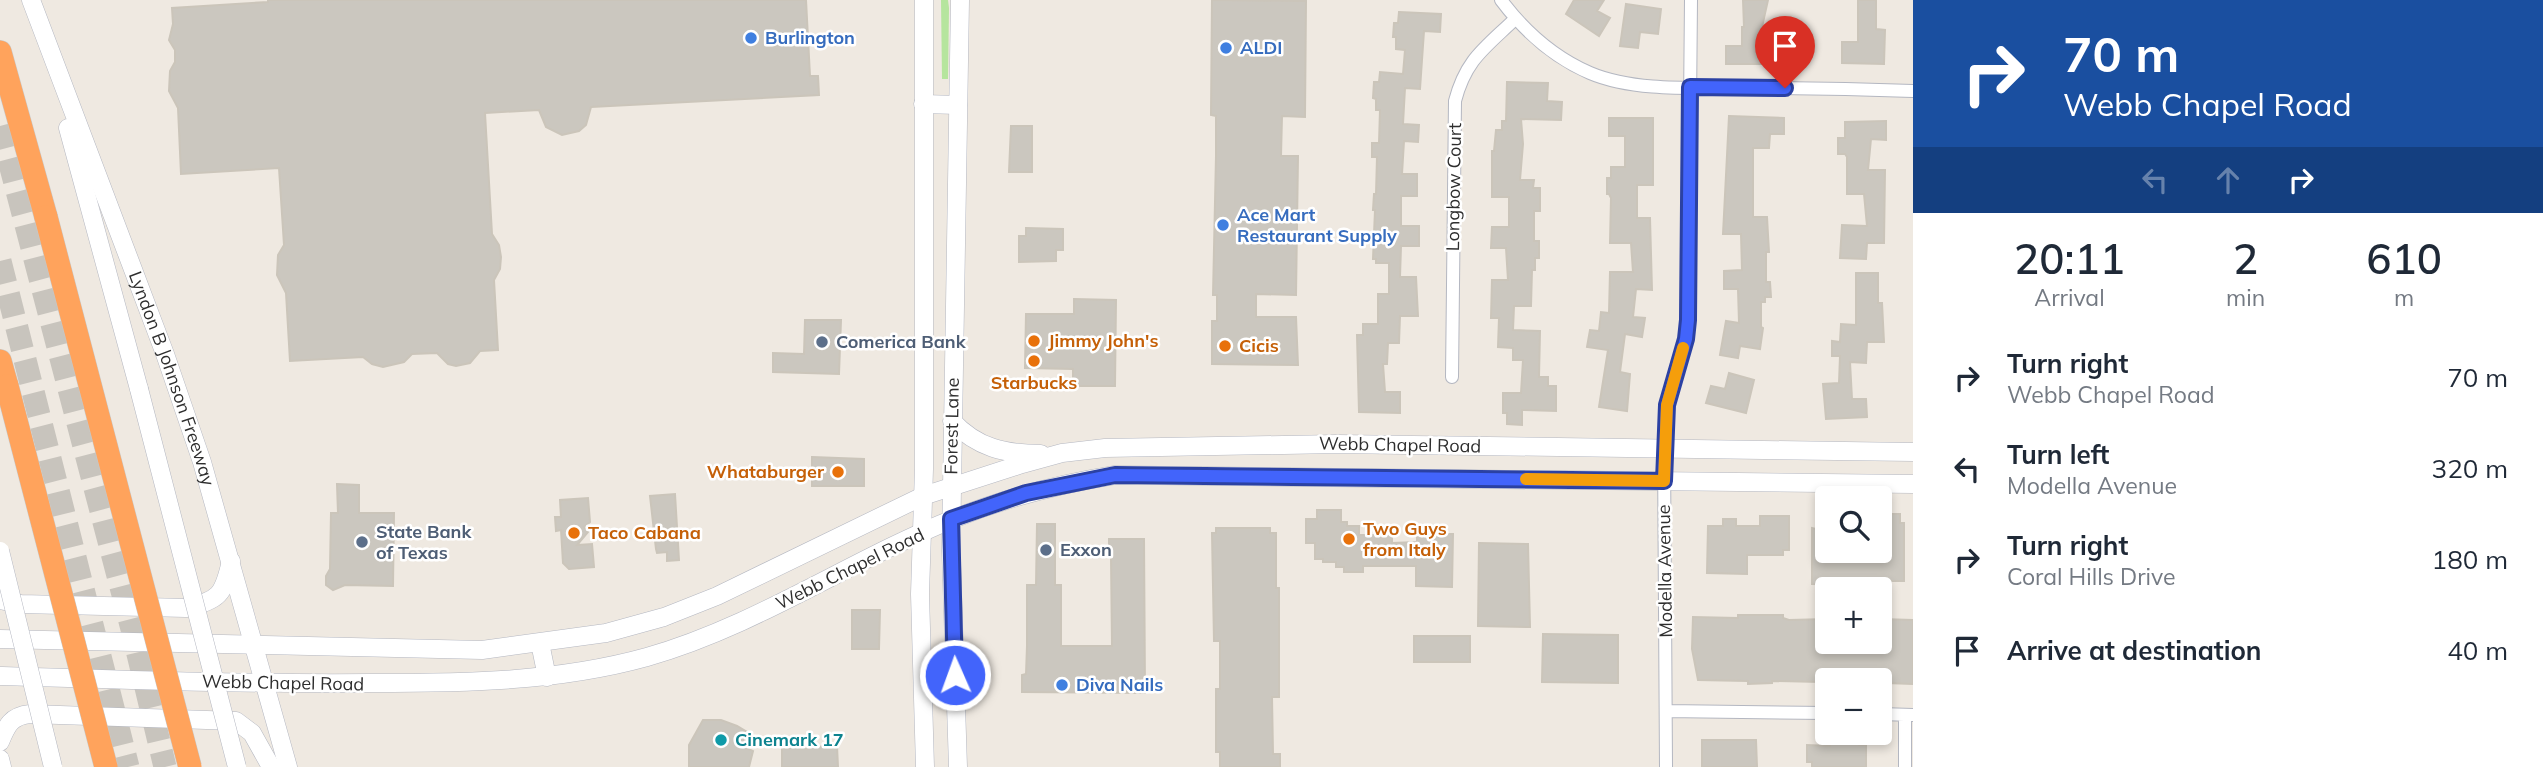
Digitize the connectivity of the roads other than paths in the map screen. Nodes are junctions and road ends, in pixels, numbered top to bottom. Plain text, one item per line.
1 (31, 0) edge
2 (924, 0) edge
3 (960, 0) edge
4 (1501, 0) edge
5 (1691, 0) edge
6 (1515, 19) junction
7 (41, 30) junction
8 (0, 52) edge
9 (1690, 87) junction
10 (1913, 91) edge
11 (923, 104) junction
12 (958, 105) junction
13 (924, 288) junction
14 (955, 288) junction
15 (0, 361) edge
16 (1452, 377) dead end
17 (953, 421) junction
18 (1183, 446) junction
19 (1664, 449) junction
20 (1913, 452) edge
21 (1062, 453) junction
22 (1187, 475) junction
23 (1664, 481) junction
24 (1913, 484) edge
25 (951, 486) junction
26 (923, 496) junction
27 (951, 519) junction
28 (921, 533) junction
29 (0, 551) edge
30 (231, 560) junction
31 (0, 600) edge
32 (0, 639) edge
33 (540, 643) junction
34 (256, 646) junction
35 (0, 676) edge
36 (548, 677) junction
37 (266, 684) junction
38 (1666, 710) junction
39 (1815, 713) edge
40 (1909, 715) edge
41 (0, 742) edge
42 (0, 759) edge
43 (2, 767) edge
44 (53, 767) edge
45 (106, 767) edge
46 (190, 767) edge
47 (237, 767) edge
48 (271, 767) edge
49 (288, 767) edge
50 (925, 767) edge
51 (958, 767) edge
52 (1666, 767) edge
53 (1905, 767) edge

1 - 7 main road, Lyndon B Johnson Freeway
2 - 11 main road, Forest Lane
3 - 12 main road, Forest Lane
4 - 6 street
5 - 9 street, Modella Avenue
6 - 9 street
6 - 16 street, Longbow Court
7 - 30 main road, Lyndon B Johnson Freeway
7 - 47 main road, bridge
8 - 46 highway, bridge
9 - 10 street
9 - 19 street, Modella Avenue
11 - 12 main road
11 - 13 main road, Forest Lane
12 - 14 main road, Forest Lane
13 - 14 main road
13 - 26 main road, Forest Lane
14 - 17 main road, Forest Lane
15 - 45 highway, bridge
17 - 21 main road
17 - 25 main road, Forest Lane
18 - 19 main road, Webb Chapel Road
18 - 21 main road, Webb Chapel Road
18 - 22 main road
19 - 20 main road, Webb Chapel Road
19 - 23 street, Modella Avenue
21 - 25 main road, Webb Chapel Road
22 - 23 main road, Webb Chapel Road
22 - 27 main road, Webb Chapel Road
23 - 24 main road, Webb Chapel Road
23 - 38 street, Modella Avenue
25 - 26 main road, Webb Chapel Road
25 - 27 main road, Forest Lane
26 - 28 main road, Forest Lane
26 - 33 main road, Webb Chapel Road
27 - 28 main road, Webb Chapel Road
27 - 51 main road, Forest Lane
28 - 36 main road, Webb Chapel Road
28 - 50 main road, Forest Lane
29 - 44 main road, bridge
30 - 31 main road
30 - 34 main road, Lyndon B Johnson Freeway
32 - 34 main road, Webb Chapel Road
33 - 34 main road, Webb Chapel Road
33 - 36 main road
34 - 37 main road, Lyndon B Johnson Freeway
35 - 37 main road, Webb Chapel Road
36 - 37 main road, Webb Chapel Road
37 - 49 main road, Lyndon B Johnson Freeway
38 - 39 street
38 - 52 street, Modella Avenue
40 - 53 street
41 - 48 main road
42 - 43 main road

